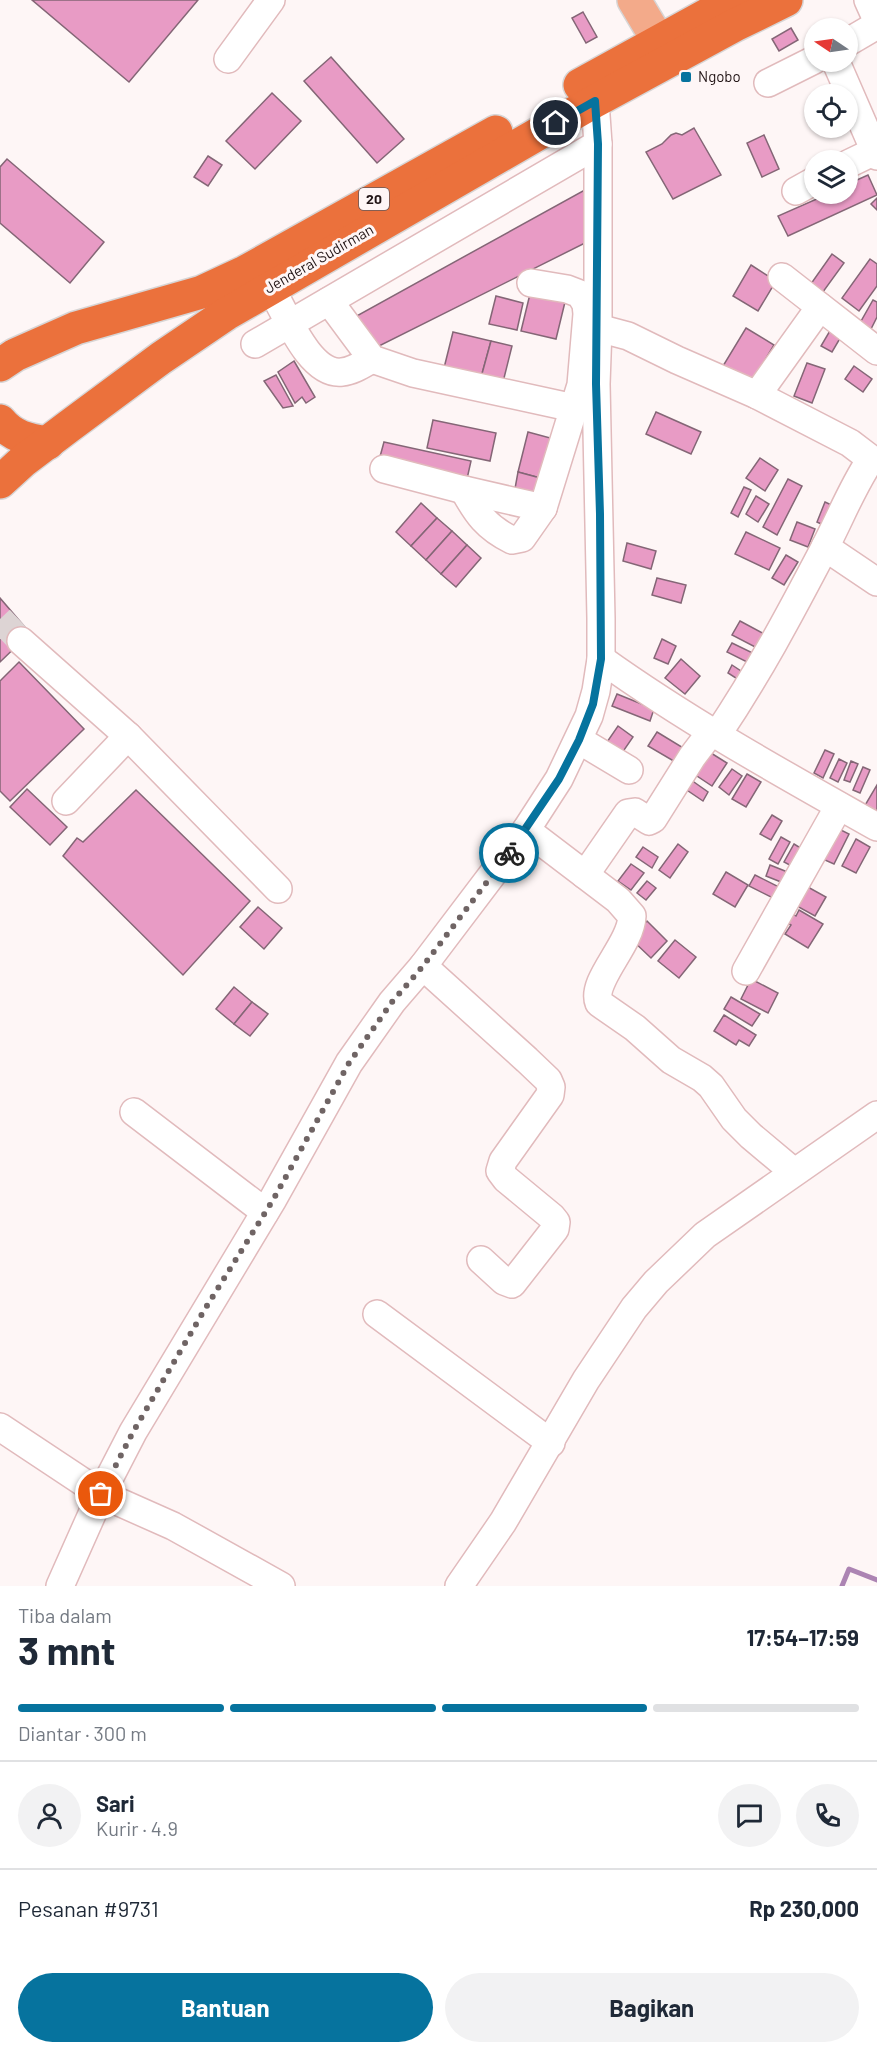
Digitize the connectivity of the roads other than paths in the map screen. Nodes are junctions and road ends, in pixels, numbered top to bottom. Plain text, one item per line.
1 (271, 0) edge
2 (634, 0) edge
3 (734, 0) edge
4 (786, 0) edge
5 (868, 0) edge
6 (877, 20) edge
7 (877, 25) edge
8 (858, 36) edge
9 (658, 40) junction
10 (228, 59) dead end
11 (804, 65) edge
12 (843, 72) edge
13 (768, 83) dead end
14 (595, 101) junction
15 (868, 108) edge
16 (556, 123) junction
17 (598, 144) junction
18 (876, 153) edge
19 (858, 160) edge
20 (565, 164) junction
21 (782, 277) dead end
22 (531, 283) dead end
23 (270, 287) junction
24 (329, 301) junction
25 (820, 307) junction
26 (291, 322) junction
27 (598, 328) junction
28 (255, 344) dead end
29 (877, 351) edge
30 (372, 359) junction
31 (5, 367) edge
32 (757, 395) junction
33 (574, 408) junction
34 (0, 421) edge
35 (48, 443) junction
36 (874, 456) edge
37 (384, 468) dead end
38 (0, 482) edge
39 (464, 490) junction
40 (543, 508) junction
41 (825, 547) junction
42 (877, 582) edge
43 (21, 641) tunnel mouth
44 (601, 659) junction
45 (714, 734) junction
46 (128, 736) junction
47 (579, 740) junction
48 (629, 770) dead end
49 (66, 801) dead end
50 (839, 806) junction
51 (877, 827) edge
52 (526, 830) junction
53 (585, 876) junction
54 (278, 889) dead end
55 (423, 966) junction
56 (746, 971) dead end
57 (134, 1112) dead end
58 (877, 1115) edge
59 (794, 1172) junction
60 (266, 1212) junction
61 (481, 1260) dead end
62 (377, 1314) dead end
63 (0, 1427) edge
64 (551, 1443) junction
65 (101, 1494) junction
66 (235, 1575) edge
67 (60, 1586) edge
68 (281, 1586) edge
69 (459, 1586) edge

1 - 10 street
2 - 9 main road
3 - 9 highway, Jenderal Sudirman / 20
4 - 14 highway, Jenderal Sudirman / 20
5 - 6 street
7 - 8 street
9 - 31 highway, Jenderal Sudirman / 20
11 - 13 street
12 - 15 street
14 - 16 highway, Jenderal Sudirman / 20
14 - 17 street
15 - 18 street
16 - 20 street
16 - 23 highway, Jenderal Sudirman / 20
17 - 20 street
17 - 27 street
18 - 19 street
20 - 24 street
21 - 25 street
22 - 33 street
23 - 26 street
23 - 35 highway, Jenderal Sudirman / 20
24 - 26 street
24 - 30 street
25 - 29 street
25 - 32 street
26 - 28 street
26 - 30 street
27 - 32 street
27 - 44 street
30 - 33 street
32 - 36 street
33 - 40 street
34 - 35 highway
35 - 38 highway, Jenderal Sudirman / 20
36 - 41 street
37 - 39 street
39 - 40 street
39 - 40 street
41 - 42 street
41 - 45 street
43 - 46 street
44 - 45 street
44 - 47 street
45 - 50 street
45 - 53 street
46 - 49 street
46 - 54 street
47 - 48 street
47 - 52 street
50 - 51 street
50 - 56 street
52 - 53 street
52 - 55 street
53 - 59 street
55 - 60 street
55 - 61 street
57 - 60 street
58 - 59 street
59 - 64 street
60 - 65 street
62 - 64 street
63 - 65 street
64 - 69 street
65 - 66 street
65 - 67 street
66 - 68 street

